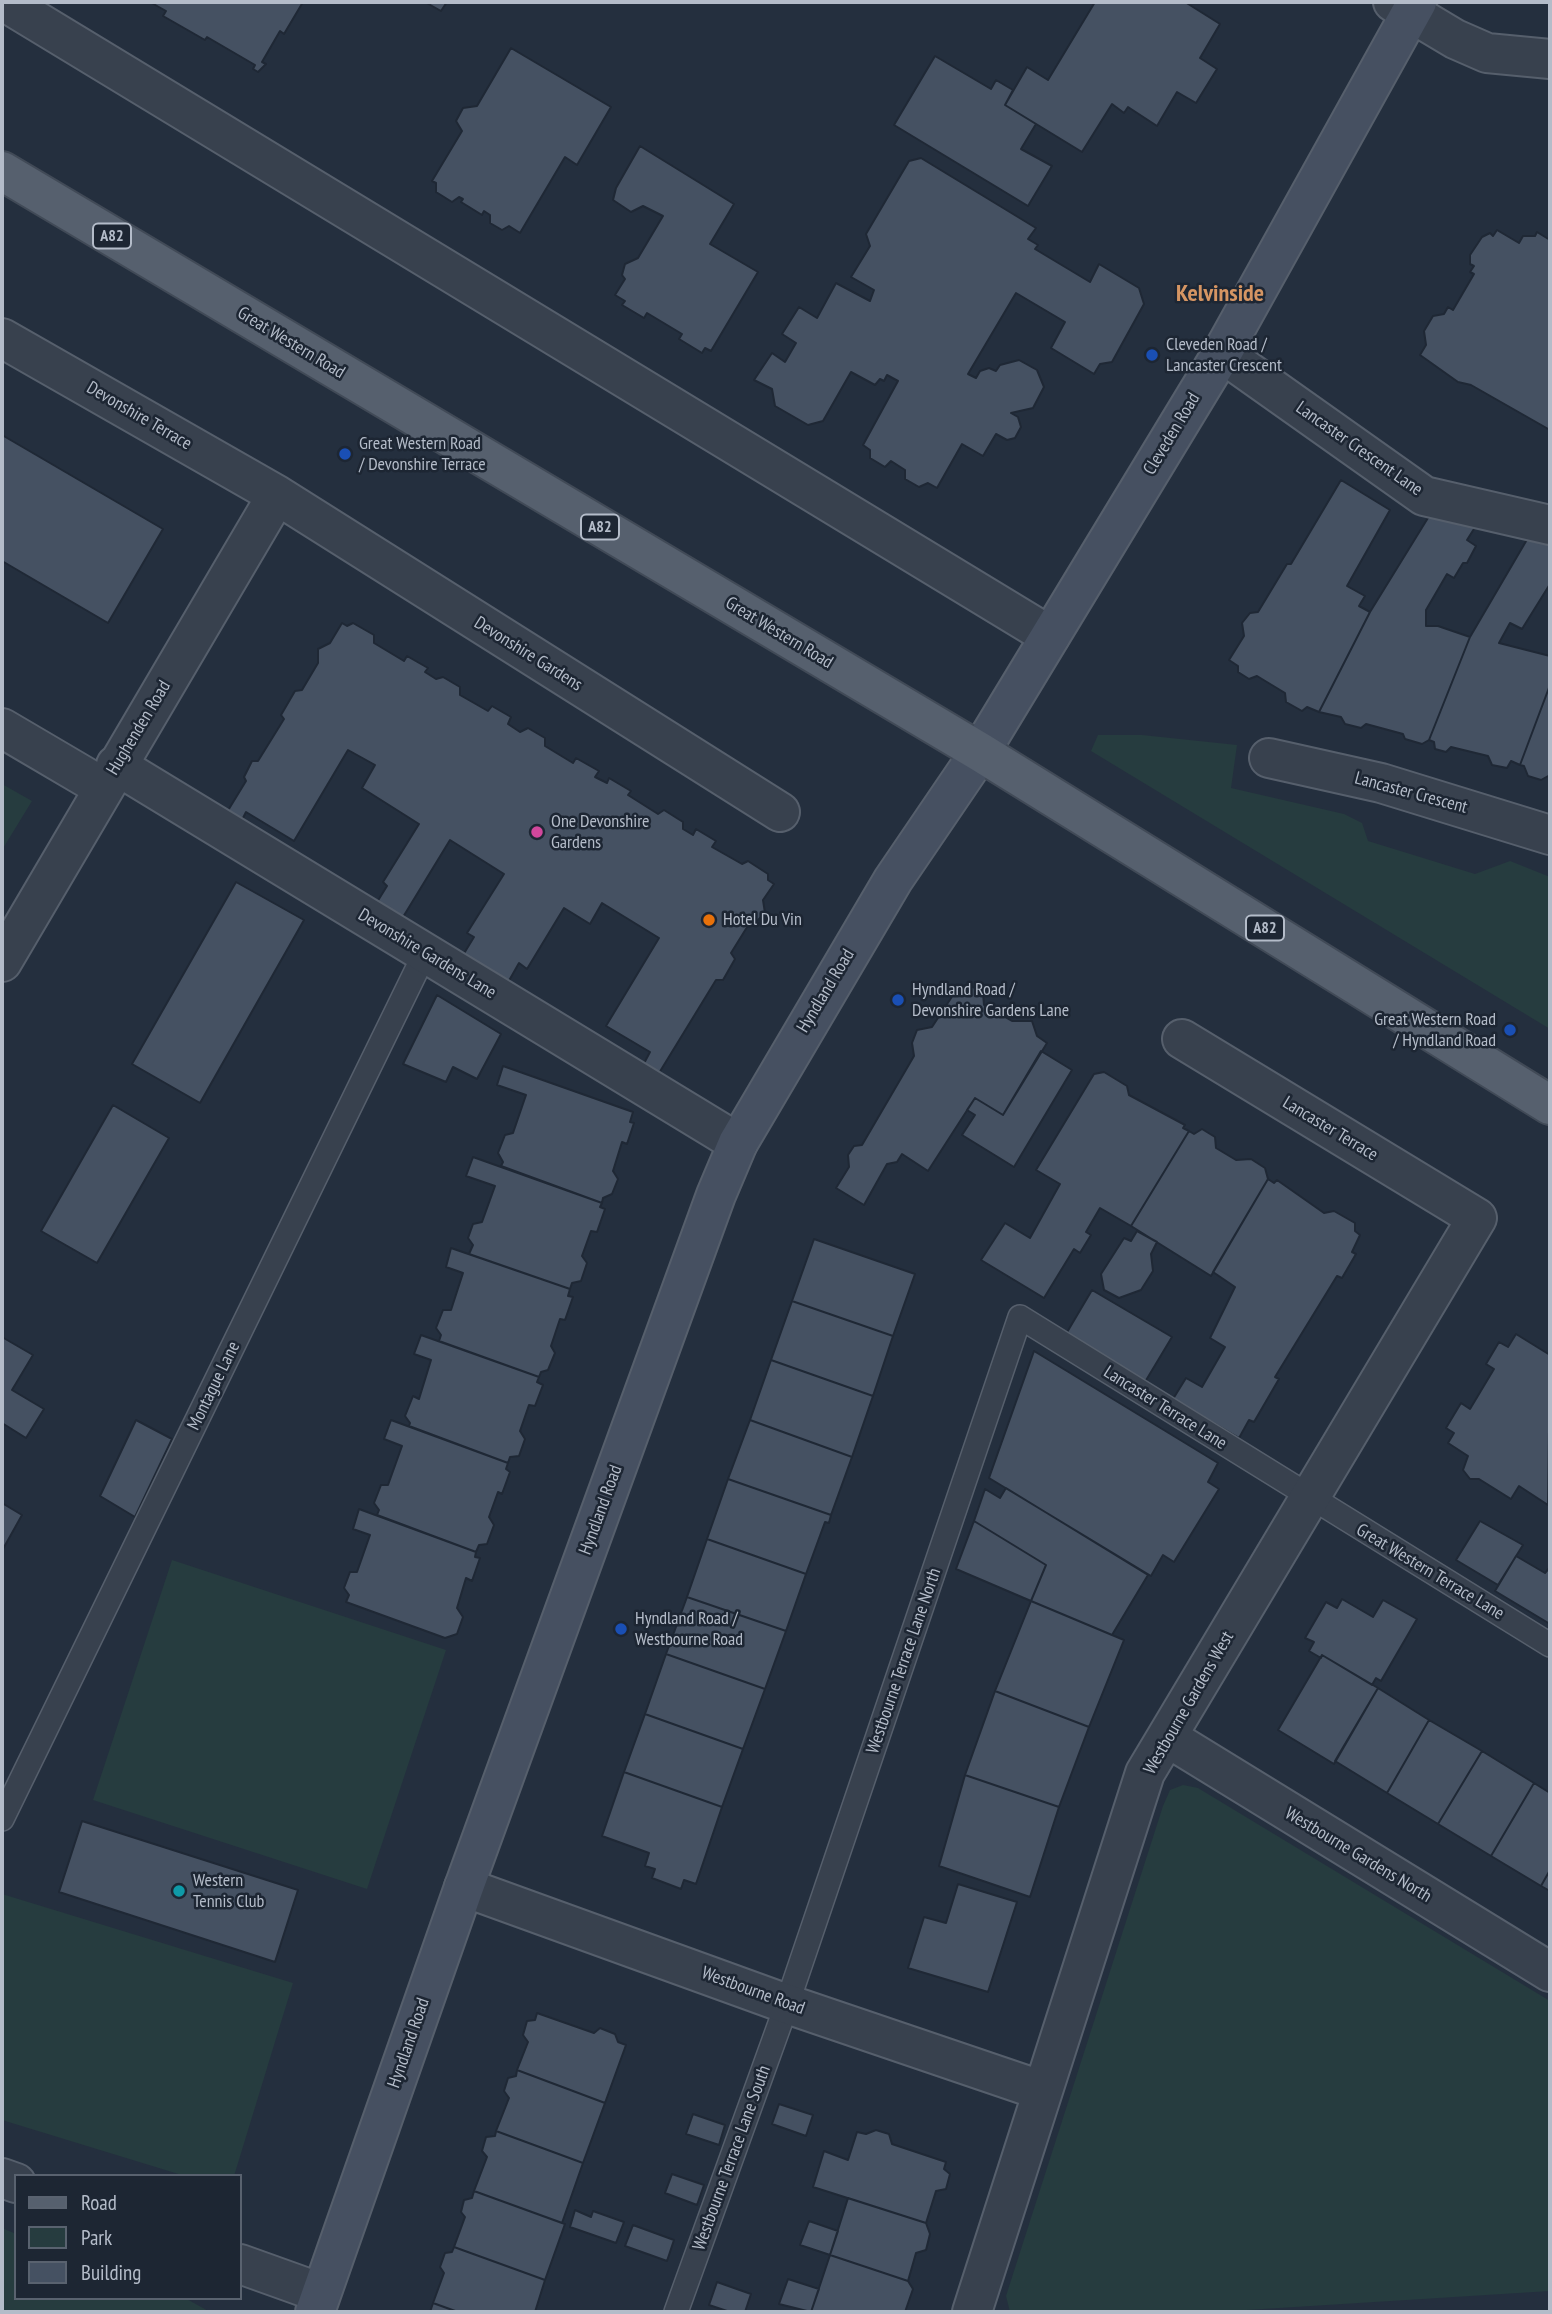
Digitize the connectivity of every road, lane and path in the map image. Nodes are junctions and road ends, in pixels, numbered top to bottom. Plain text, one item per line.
1 (5, 2) edge
2 (1407, 5) edge
3 (1550, 60) edge
4 (2, 171) edge
5 (2, 338) edge
6 (1222, 353) junction
7 (276, 495) junction
8 (1550, 525) edge
9 (1049, 636) junction
10 (2, 728) edge
11 (980, 751) junction
12 (1269, 758) dead end
13 (110, 776) junction
14 (780, 812) dead end
15 (1550, 835) edge
16 (425, 953) junction
17 (2, 962) edge
18 (1182, 1040) dead end
19 (1550, 1105) edge
20 (737, 1143) junction
21 (1477, 1218) joint
22 (1020, 1317) joint
23 (1311, 1499) junction
24 (1550, 1646) edge
25 (1167, 1737) junction
26 (2, 1819) edge
27 (464, 1887) junction
28 (1550, 1972) edge
29 (787, 2004) junction
30 (1043, 2091) junction
31 (242, 2265) edge
32 (318, 2303) edge
33 (676, 2312) edge
34 (972, 2312) edge

1 - 9 street
2 - 3 street
2 - 6 street, Cleveden Road
4 - 11 main road, Great Western Road / A82
5 - 7 street, Devonshire Terrace
6 - 8 street, Lancaster Crescent Lane
6 - 9 street, Cleveden Road
7 - 13 street, Hughenden Road
7 - 14 street, Devonshire Gardens
9 - 11 street, Cleveden Road
10 - 13 street, Devonshire Gardens Lane
11 - 19 main road, Great Western Road / A82
11 - 20 street, Hyndland Road
12 - 15 street, Lancaster Crescent
13 - 16 street, Devonshire Gardens Lane
13 - 17 street, Hughenden Road
16 - 20 street, Devonshire Gardens Lane
16 - 26 lane, Montague Lane
18 - 21 street, Lancaster Terrace
20 - 27 street, Hyndland Road
21 - 23 street, Westbourne Gardens West
22 - 23 lane, Lancaster Terrace Lane
22 - 29 lane, Westbourne Terrace Lane North
23 - 24 lane, Great Western Terrace Lane
23 - 25 street, Westbourne Gardens West
25 - 28 street, Westbourne Gardens North
25 - 30 street, Westbourne Gardens West
27 - 29 street, Westbourne Road
27 - 32 street, Hyndland Road
29 - 30 street, Westbourne Road
29 - 33 lane, Westbourne Terrace Lane South
30 - 34 street, Westbourne Gardens West
31 - 32 street

